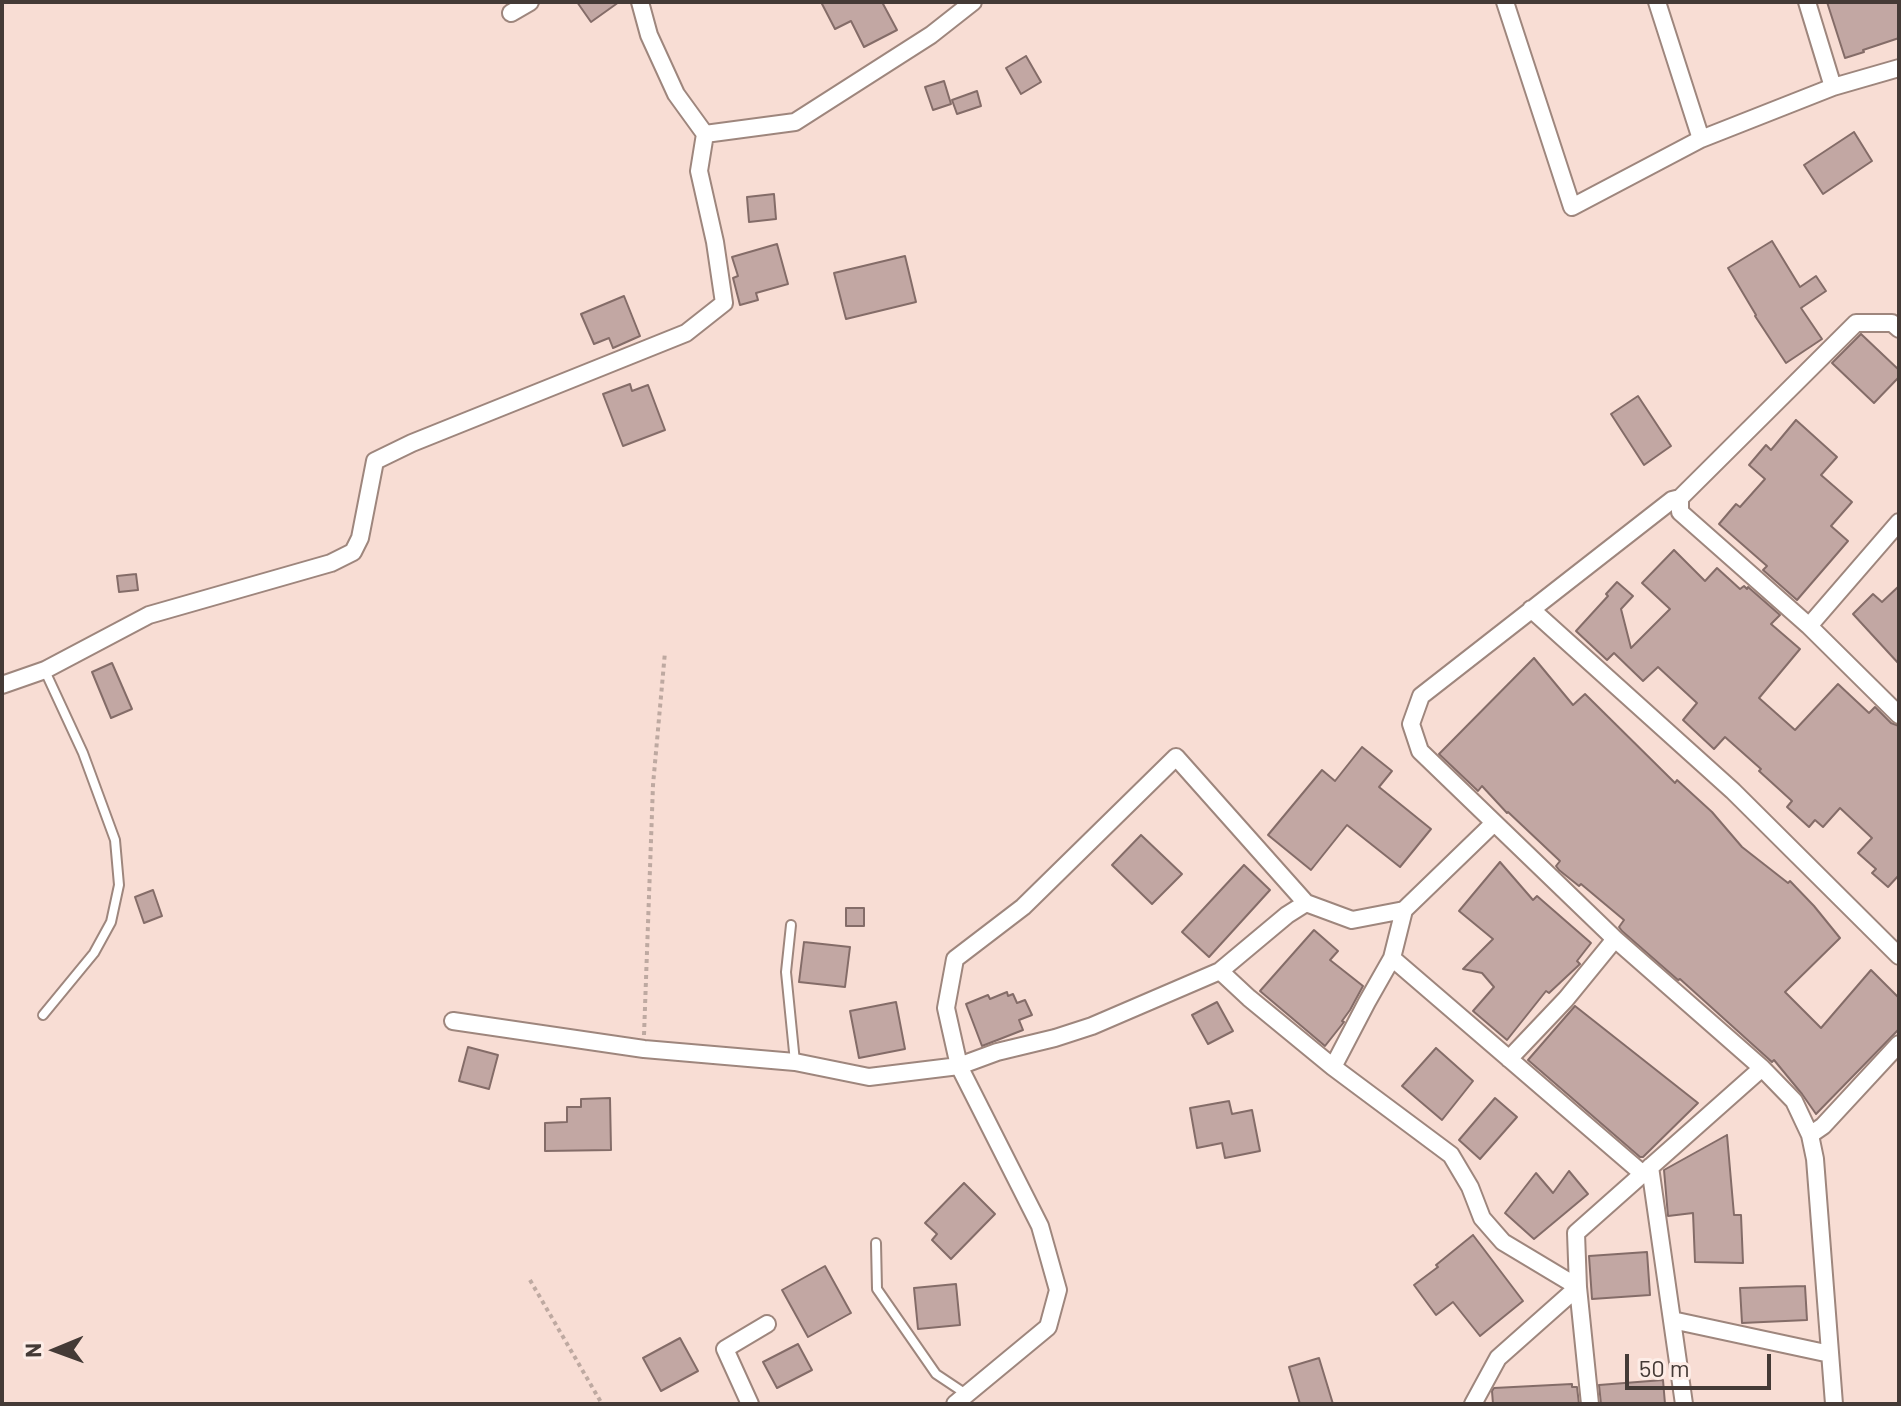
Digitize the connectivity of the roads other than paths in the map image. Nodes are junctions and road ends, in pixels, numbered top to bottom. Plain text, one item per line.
1 (530, 2) edge
2 (640, 2) edge
3 (973, 2) edge
4 (1505, 2) edge
5 (1657, 2) edge
6 (1807, 2) edge
7 (511, 13) dead end
8 (1899, 68) edge
9 (1833, 87) junction
10 (705, 134) junction
11 (1701, 139) junction
12 (1899, 329) edge
13 (1680, 498) junction
14 (1899, 522) edge
15 (1531, 609) junction
16 (1809, 626) junction
17 (45, 670) junction
18 (2, 685) edge
19 (1899, 715) edge
20 (1494, 823) junction
21 (1306, 903) junction
22 (1404, 910) junction
23 (791, 925) dead end
24 (1615, 939) junction
25 (1899, 956) edge
26 (1392, 958) junction
27 (1220, 971) junction
28 (43, 1015) dead end
29 (453, 1021) dead end
30 (1899, 1044) edge
31 (1509, 1059) junction
32 (795, 1062) junction
33 (959, 1066) junction
34 (1333, 1067) junction
35 (1762, 1068) junction
36 (1810, 1135) junction
37 (1647, 1171) junction
38 (876, 1243) dead end
39 (1578, 1287) junction
40 (1672, 1320) junction
41 (767, 1324) dead end
42 (1830, 1354) junction
43 (961, 1399) edge
44 (750, 1404) edge
45 (1473, 1404) edge
46 (1590, 1404) edge
47 (1684, 1404) edge
48 (1834, 1404) edge

1 - 7 street
2 - 10 street
3 - 10 street
4 - 11 street
5 - 11 street
6 - 9 street
8 - 9 street
9 - 11 street
10 - 17 street
12 - 13 street
13 - 15 street
13 - 16 street
14 - 16 street
15 - 20 street
15 - 25 street
16 - 19 street
17 - 18 street
17 - 28 lane
20 - 22 street
20 - 24 street
21 - 22 street
21 - 27 street
21 - 33 street
22 - 26 street
23 - 32 lane
24 - 31 street
24 - 35 street
26 - 31 street
26 - 34 street
27 - 33 street
27 - 34 street
29 - 32 street
30 - 36 street
31 - 37 street
32 - 33 street
33 - 43 street
34 - 39 street
35 - 36 street
35 - 37 street
36 - 42 street
37 - 39 street
37 - 40 street
38 - 43 lane
39 - 45 street
39 - 46 street
40 - 42 street
40 - 47 street
41 - 44 street
42 - 48 street

